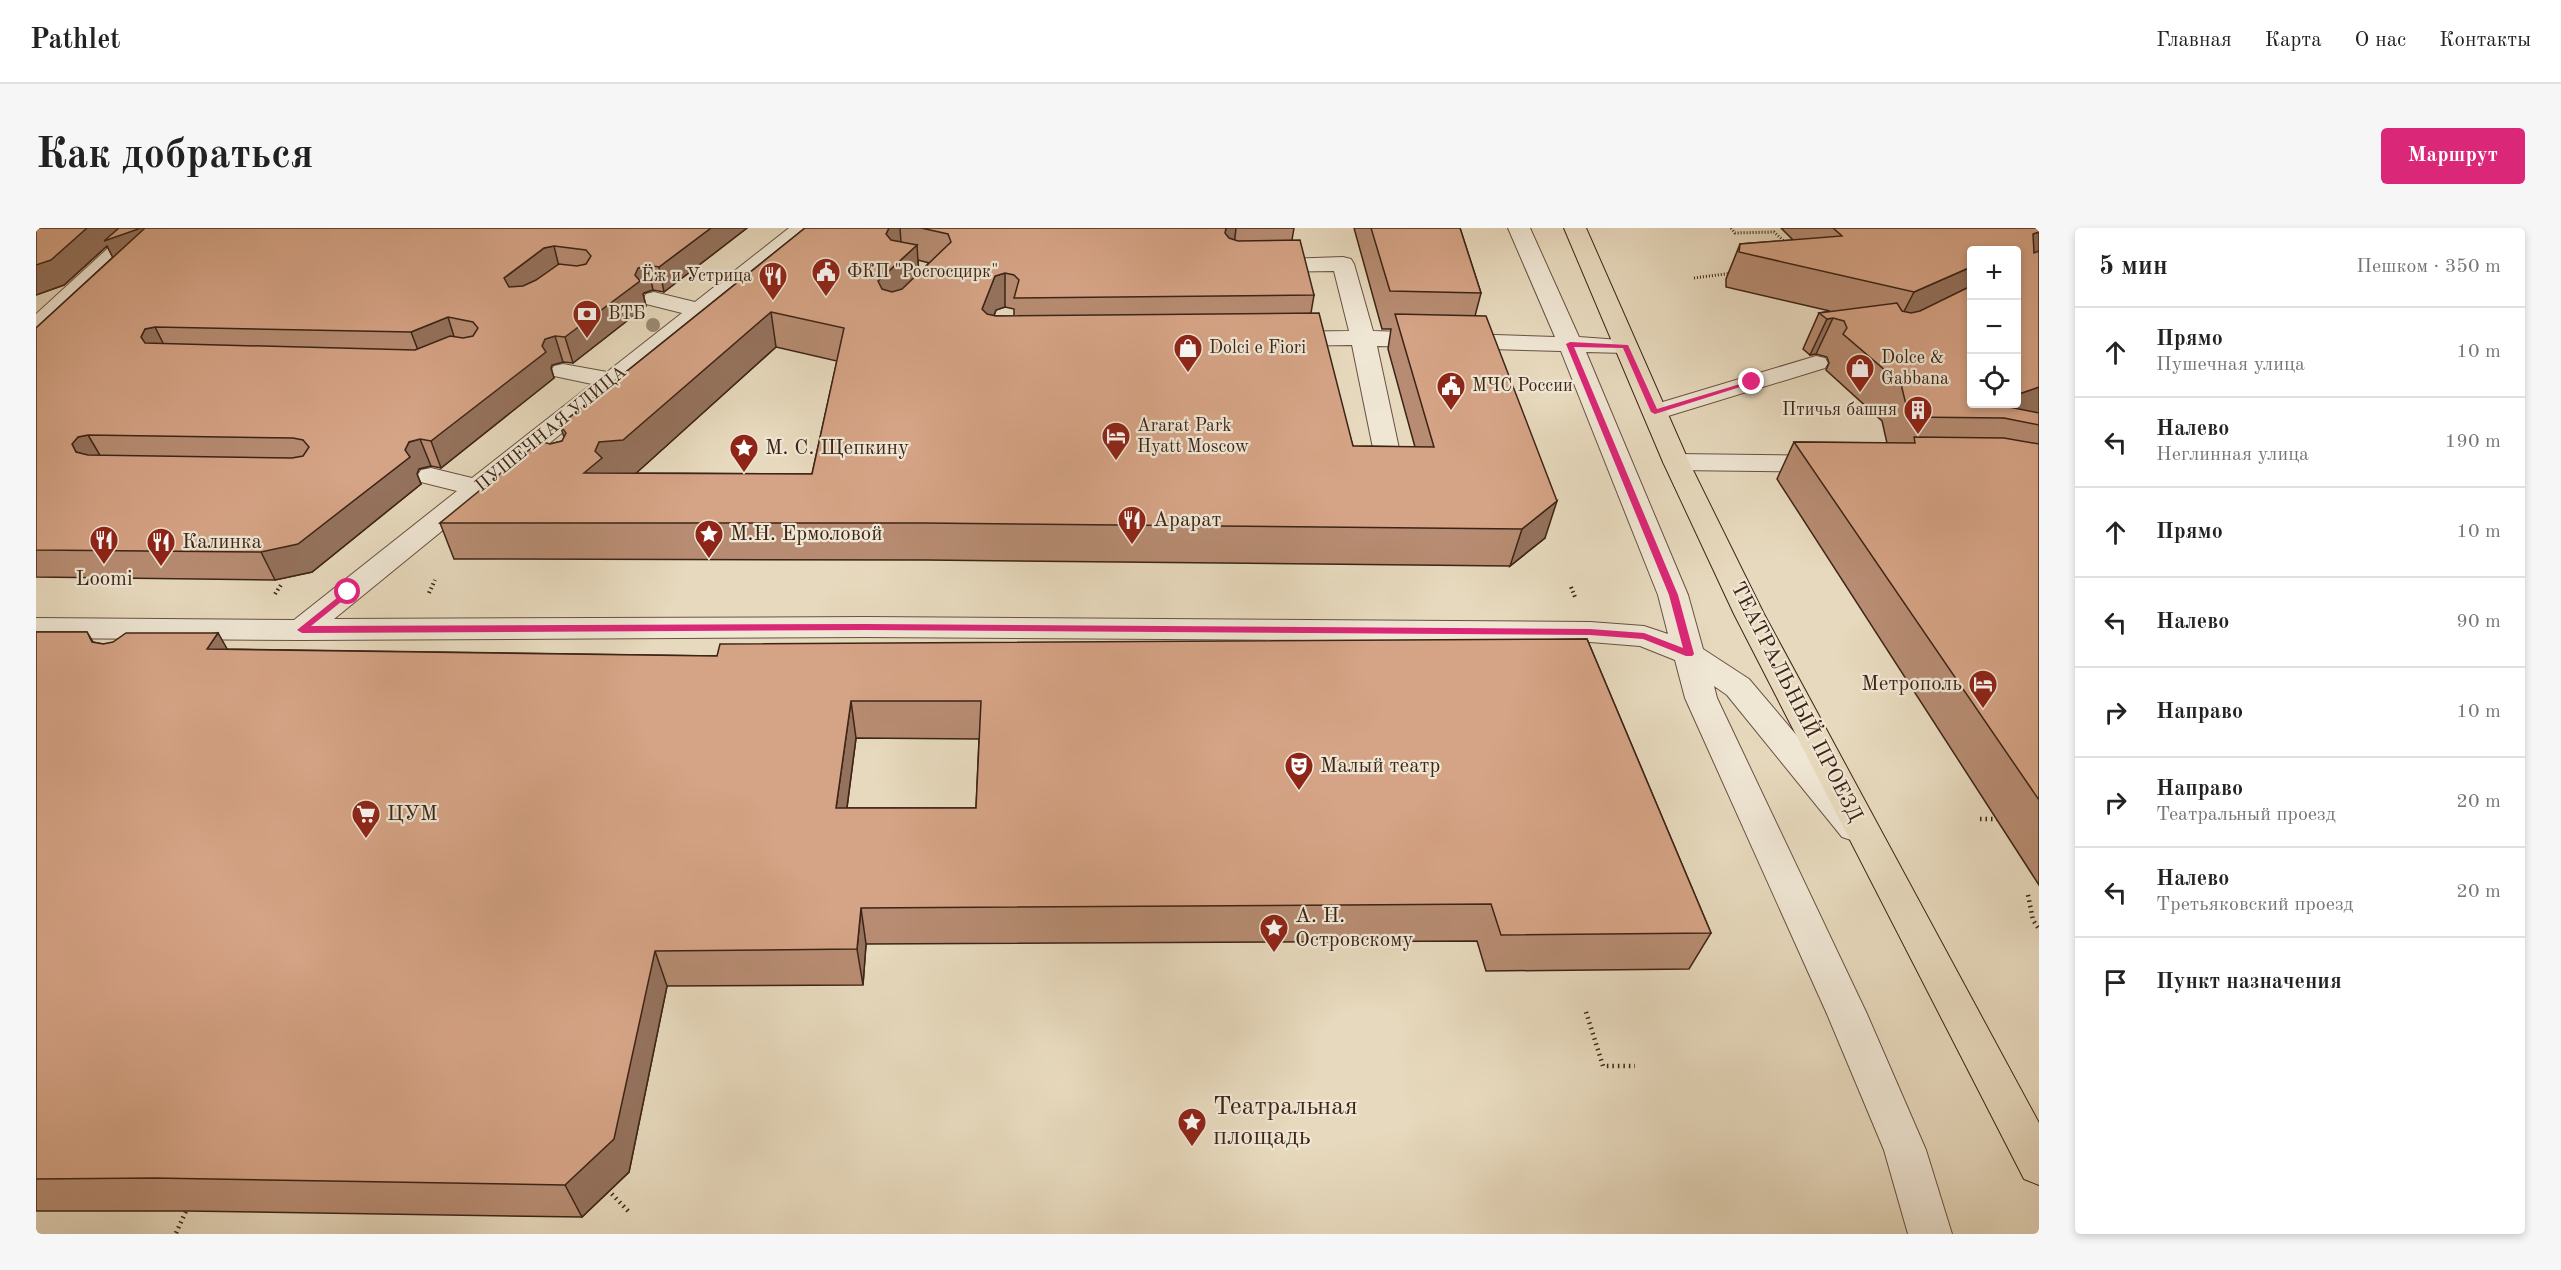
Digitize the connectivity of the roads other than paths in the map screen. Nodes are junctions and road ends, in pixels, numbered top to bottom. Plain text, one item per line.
1 (143, 228) edge
2 (1519, 228) edge
3 (1575, 228) edge
4 (802, 238) edge
5 (1245, 265) edge
6 (654, 299) dead end
7 (700, 310) junction
8 (39, 321) edge
9 (1363, 338) junction
10 (1256, 339) edge
11 (1570, 344) junction
12 (1625, 346) junction
13 (1816, 363) dead end
14 (563, 371) dead end
15 (612, 380) junction
16 (1655, 412) junction
17 (1387, 453) edge
18 (515, 457) junction
19 (1676, 462) junction
20 (1859, 464) edge
21 (551, 467) edge
22 (431, 476) dead end
23 (477, 488) junction
24 (36, 628) edge
25 (159, 629) junction
26 (302, 630) junction
27 (1689, 654) junction
28 (136, 660) edge
29 (1871, 847) junction
30 (2025, 1113) edge
31 (2039, 1165) edge
32 (1930, 1234) edge

1 - 8 street
2 - 11 street
3 - 12 main road, ТЕАТРАЛЬНЫЙ ПРОЕЗД
4 - 7 street, ПУШЕЧНАЯ УЛИЦА
5 - 9 street
6 - 7 street
7 - 15 street, ПУШЕЧНАЯ УЛИЦА
9 - 10 street
9 - 11 street
9 - 17 street
11 - 12 street
11 - 27 street
12 - 16 main road, ТЕАТРАЛЬНЫЙ ПРОЕЗД
13 - 16 street
14 - 15 street
15 - 18 street, ПУШЕЧНАЯ УЛИЦА
16 - 19 main road, ТЕАТРАЛЬНЫЙ ПРОЕЗД
18 - 21 street
18 - 23 street, ПУШЕЧНАЯ УЛИЦА
19 - 20 street
19 - 29 main road, ТЕАТРАЛЬНЫЙ ПРОЕЗД
22 - 23 street
23 - 26 street, ПУШЕЧНАЯ УЛИЦА
24 - 25 street
25 - 26 street
25 - 28 street
26 - 27 street
27 - 29 street
27 - 32 street
29 - 30 main road, ТЕАТРАЛЬНЫЙ ПРОЕЗД
30 - 31 main road, ТЕАТРАЛЬНЫЙ ПРОЕЗД

